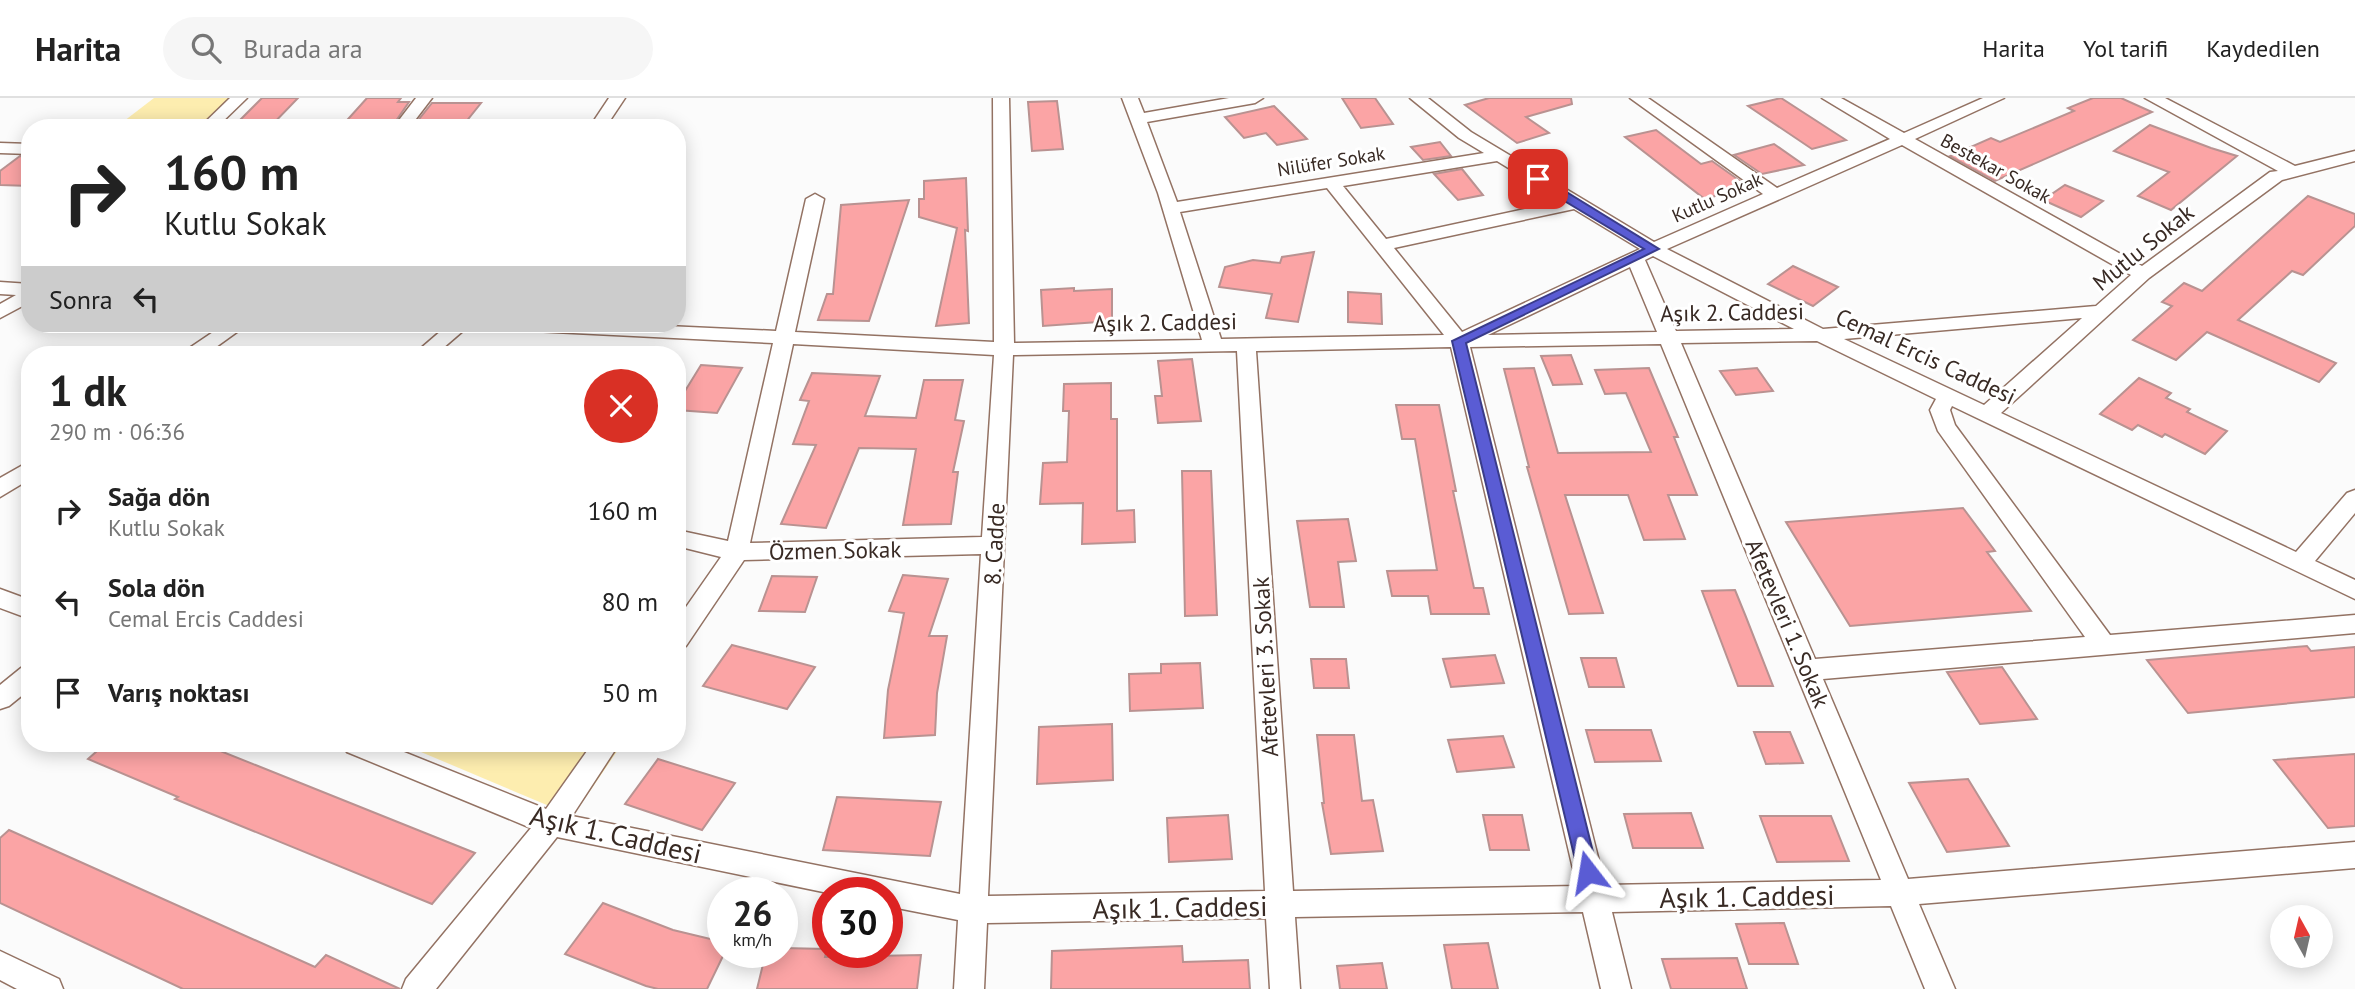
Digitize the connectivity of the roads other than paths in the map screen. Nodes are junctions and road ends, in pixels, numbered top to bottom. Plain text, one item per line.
1 (239, 98) edge
2 (424, 98) edge
3 (617, 98) edge
4 (1001, 98) edge
5 (1130, 98) edge
6 (1255, 98) edge
7 (1418, 98) edge
8 (1638, 98) edge
9 (1829, 98) edge
10 (1996, 98) edge
11 (2153, 98) edge
12 (217, 119) edge
13 (408, 119) edge
14 (603, 119) edge
15 (1138, 119) junction
16 (1904, 140) junction
17 (0, 148) edge
18 (21, 149) edge
19 (1499, 156) junction
20 (2355, 156) edge
21 (2293, 172) junction
22 (1332, 183) junction
23 (1775, 195) junction
24 (815, 199) dead end
25 (1577, 203) junction
26 (1170, 208) junction
27 (1381, 245) junction
28 (1644, 253) junction
29 (2143, 274) junction
30 (0, 288) edge
31 (21, 291) edge
32 (21, 298) edge
33 (2102, 311) junction
34 (0, 312) edge
35 (225, 333) edge
36 (450, 333) edge
37 (686, 333) edge
38 (1820, 335) junction
39 (784, 338) junction
40 (1669, 338) junction
41 (1458, 341) junction
42 (1213, 345) junction
43 (1246, 345) junction
44 (205, 346) edge
45 (434, 346) edge
46 (1004, 349) junction
47 (1948, 396) junction
48 (1987, 414) junction
49 (21, 474) edge
50 (0, 489) edge
51 (2355, 498) edge
52 (686, 540) edge
53 (994, 545) junction
54 (737, 552) junction
55 (2300, 564) junction
56 (2355, 590) edge
57 (0, 598) edge
58 (21, 606) edge
59 (2355, 624) edge
60 (686, 626) edge
61 (2104, 645) junction
62 (1807, 670) junction
63 (21, 683) edge
64 (0, 699) edge
65 (376, 752) edge
66 (600, 752) edge
67 (551, 824) junction
68 (2355, 855) edge
69 (812, 878) edge
70 (1900, 893) junction
71 (903, 896) edge
72 (1595, 899) junction
73 (1280, 905) junction
74 (975, 910) junction
75 (0, 965) edge
76 (48, 989) edge
77 (417, 989) edge
78 (969, 989) edge
79 (1285, 989) edge
80 (1616, 989) edge
81 (1940, 989) edge

1 - 12 street
2 - 13 street
3 - 14 street
4 - 46 street, 8. Cadde
5 - 15 street
6 - 15 street
7 - 19 street, Cemal Ercis Caddesi
8 - 23 street
9 - 16 street, Bestekar Sokak
10 - 16 street, Kutlu Sokak
11 - 21 street
15 - 26 street
16 - 23 street, Kutlu Sokak
16 - 29 street, Bestekar Sokak
17 - 18 street
19 - 22 street, Nilüfer Sokak
19 - 25 street, Cemal Ercis Caddesi
20 - 21 street, Mutlu Sokak
21 - 29 street, Mutlu Sokak
22 - 26 street, Nilüfer Sokak
22 - 27 street
23 - 28 street, Kutlu Sokak
24 - 39 street
25 - 27 street
25 - 28 street, Cemal Ercis Caddesi
26 - 42 street
27 - 41 street
28 - 38 street, Cemal Ercis Caddesi
28 - 40 street, Afetevleri 1. Sokak
28 - 41 street, Kutlu Sokak
29 - 33 street, Mutlu Sokak
30 - 31 street
32 - 34 street
33 - 38 street, Mutlu Sokak
33 - 48 street
35 - 44 street
36 - 45 street
37 - 39 street, Aşık 2. Caddesi
38 - 40 street, Aşık 2. Caddesi
38 - 47 street, Cemal Ercis Caddesi
39 - 46 street, Aşık 2. Caddesi
39 - 54 street
40 - 41 street, Aşık 2. Caddesi
40 - 62 street, Afetevleri 1. Sokak
41 - 43 street, Aşık 2. Caddesi
41 - 72 street
42 - 43 street, Aşık 2. Caddesi
42 - 46 street, Aşık 2. Caddesi
43 - 73 street, Afetevleri 3. Sokak
46 - 53 street, 8. Cadde
47 - 48 street, Cemal Ercis Caddesi
47 - 61 street
48 - 55 street, Cemal Ercis Caddesi
49 - 50 street
51 - 55 street
52 - 54 street, Özmen Sokak
53 - 54 street, Özmen Sokak
53 - 74 street, 8. Cadde
54 - 60 street
55 - 56 street, Cemal Ercis Caddesi
57 - 58 street
59 - 61 street
61 - 62 street
62 - 70 street, Afetevleri 1. Sokak
63 - 64 street
65 - 67 street, Aşık 1. Caddesi
66 - 67 street
67 - 69 street, Aşık 1. Caddesi
67 - 77 street
68 - 70 street, Aşık 1. Caddesi
70 - 72 street, Aşık 1. Caddesi
70 - 81 street, Afetevleri 1. Sokak
71 - 74 street, Aşık 1. Caddesi
72 - 73 street, Aşık 1. Caddesi
72 - 80 street
73 - 74 street, Aşık 1. Caddesi
73 - 79 street, Afetevleri 3. Sokak
74 - 78 street, 8. Cadde
75 - 76 street

